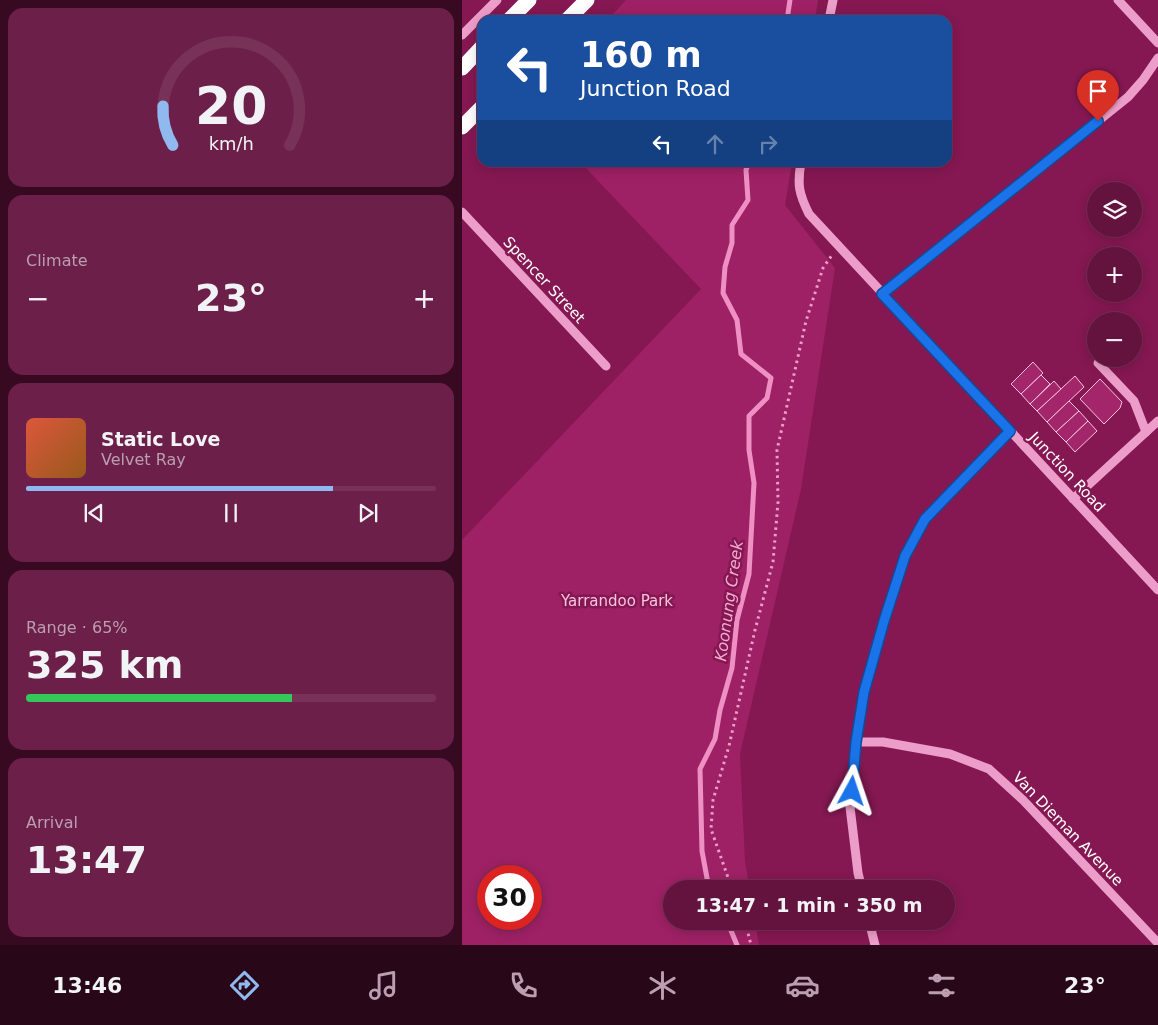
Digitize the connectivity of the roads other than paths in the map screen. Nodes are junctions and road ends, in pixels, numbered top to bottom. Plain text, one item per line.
1 (497, 0) edge
2 (529, 0) edge
3 (587, 0) edge
4 (833, 0) edge
5 (1118, 0) edge
6 (482, 15) edge
7 (514, 15) edge
8 (572, 15) edge
9 (830, 15) edge
10 (477, 20) edge
11 (462, 35) edge
12 (1158, 43) edge
13 (477, 52) edge
14 (1158, 58) edge
15 (462, 68) edge
16 (477, 112) edge
17 (462, 127) edge
18 (800, 167) edge
19 (462, 212) edge
20 (882, 294) junction
21 (606, 366) dead end
22 (1102, 367) edge
23 (1158, 421) edge
24 (1010, 431) junction
25 (1146, 432) junction
26 (1073, 499) junction
27 (1158, 590) edge
28 (856, 742) junction
29 (860, 880) edge
30 (871, 930) edge
31 (1158, 944) edge
32 (875, 945) edge

1 - 6 street
2 - 7 highway
3 - 8 highway
4 - 9 street
5 - 12 street
10 - 11 street
13 - 15 highway
14 - 20 street
16 - 17 highway
18 - 20 street, Junction Road
19 - 21 street, Spencer Street
20 - 24 street, Junction Road
22 - 25 street
23 - 25 street
24 - 26 street, Junction Road
24 - 28 street
25 - 26 street
26 - 27 street, Junction Road
28 - 29 street
28 - 31 street, Van Dieman Avenue
30 - 32 street

